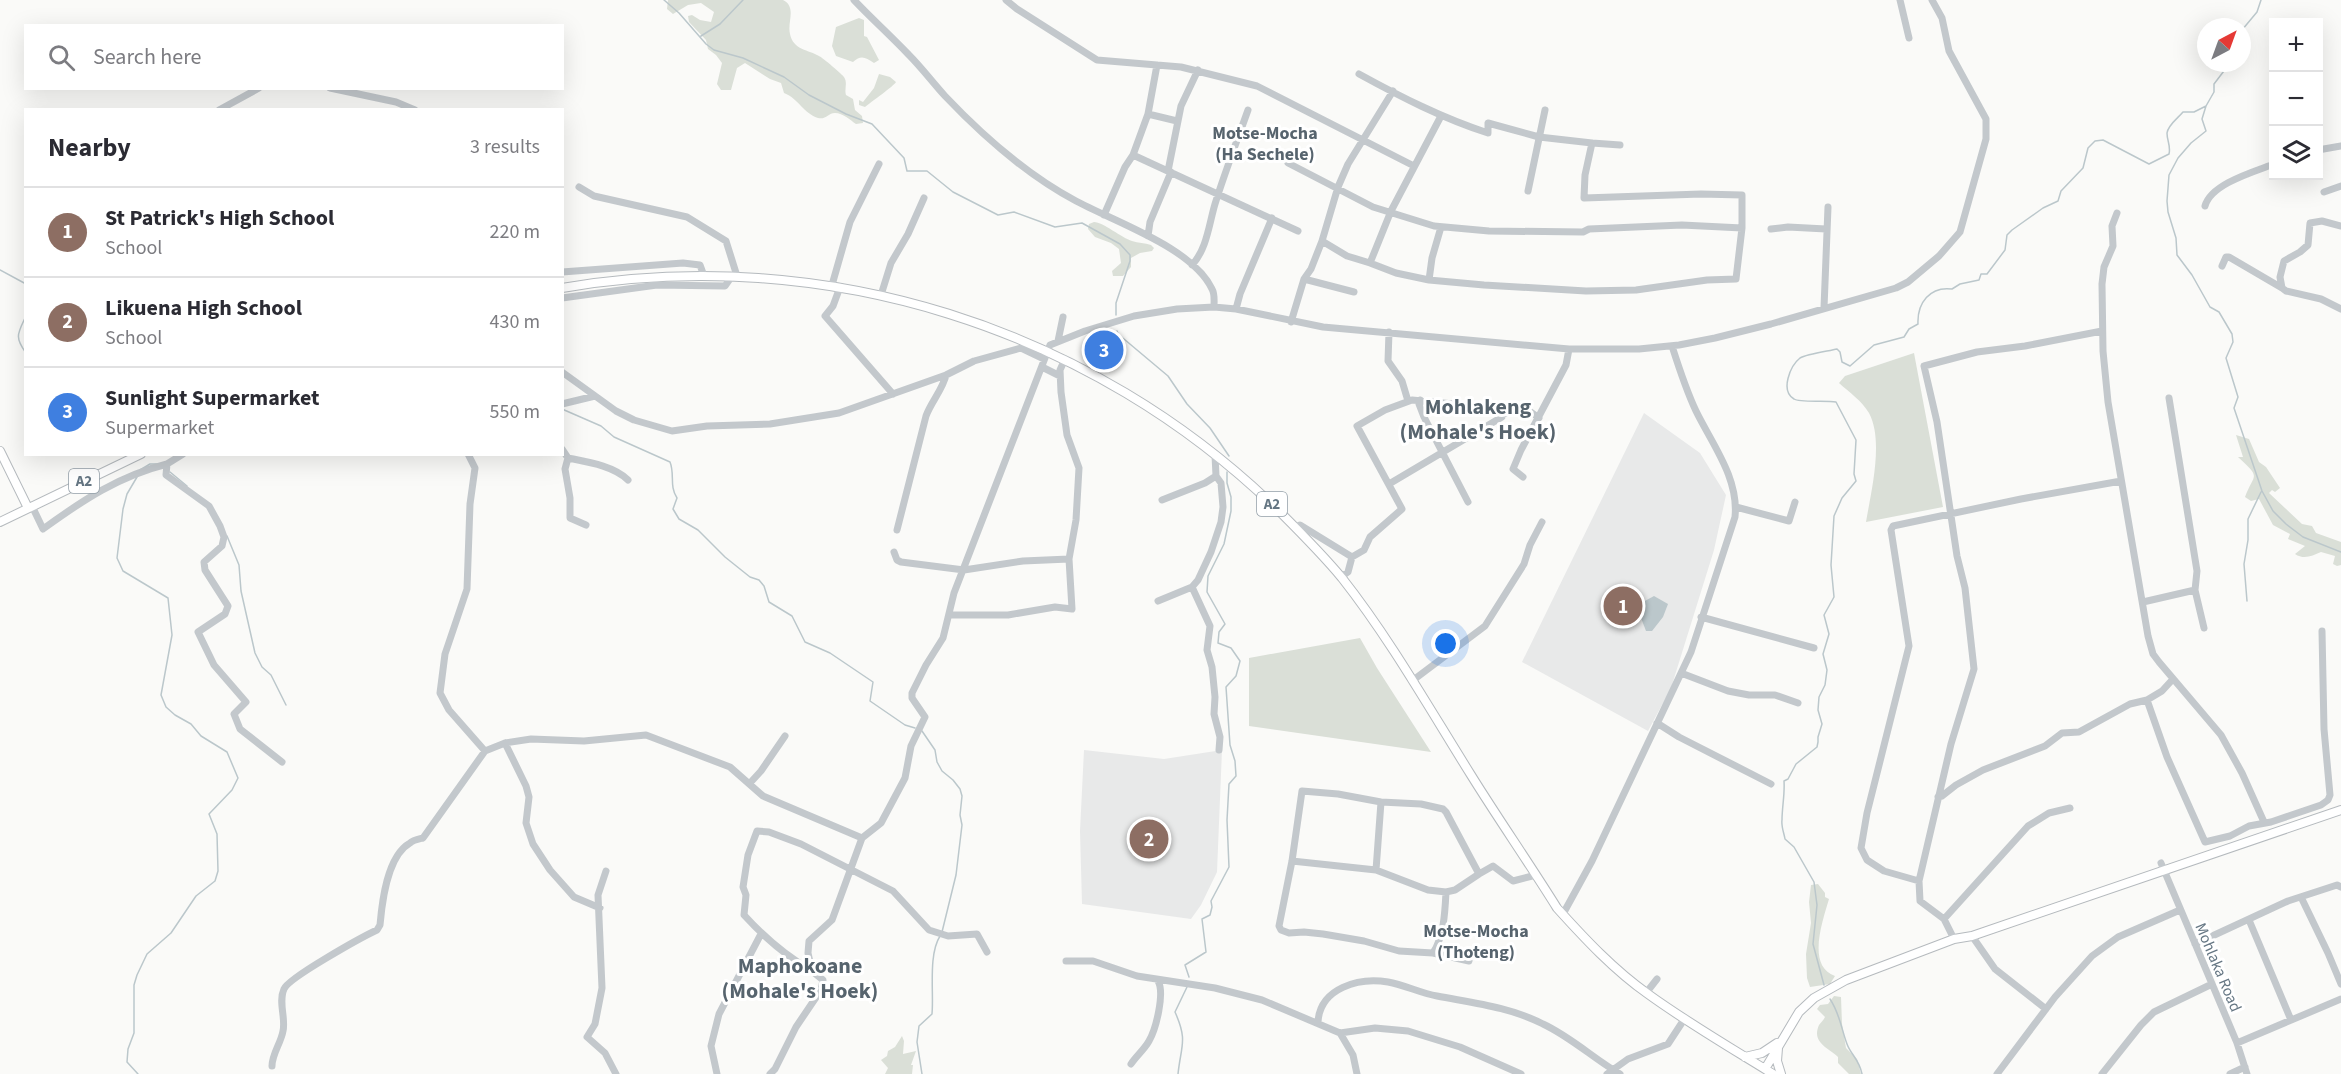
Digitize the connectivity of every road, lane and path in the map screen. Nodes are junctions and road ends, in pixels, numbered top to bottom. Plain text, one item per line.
1 (854, 0) edge
2 (1006, 0) edge
3 (1900, 0) edge
4 (1932, 0) edge
5 (1909, 38) dead end
6 (1157, 65) junction
7 (1198, 70) junction
8 (1359, 74) dead end
9 (255, 90) edge
10 (339, 90) edge
11 (1393, 91) junction
12 (223, 108) edge
13 (410, 108) edge
14 (1248, 110) dead end
15 (1545, 110) dead end
16 (1148, 114) junction
17 (1441, 116) junction
18 (1177, 121) junction
19 (1539, 137) junction
20 (1364, 141) junction
21 (1592, 143) junction
22 (1620, 145) dead end
23 (2341, 146) edge
24 (2323, 149) edge
25 (1133, 155) junction
26 (1288, 163) dead end
27 (879, 164) dead end
28 (1414, 166) junction
29 (2269, 166) edge
30 (1170, 172) junction
31 (2341, 186) edge
32 (579, 187) dead end
33 (1338, 188) junction
34 (1528, 191) dead end
35 (2324, 192) dead end
36 (1219, 193) junction
37 (924, 198) dead end
38 (2205, 206) dead end
39 (1828, 207) dead end
40 (1391, 211) junction
41 (2117, 213) dead end
42 (1104, 215) junction
43 (1272, 218) junction
44 (2341, 226) edge
45 (1442, 227) junction
46 (1742, 228) junction
47 (1826, 228) junction
48 (1771, 229) dead end
49 (1298, 231) dead end
50 (1148, 236) junction
51 (1322, 241) junction
52 (1370, 262) junction
53 (1192, 265) junction
54 (2223, 266) dead end
55 (564, 270) edge
56 (704, 276) junction
57 (734, 276) junction
58 (1304, 279) junction
59 (1429, 280) junction
60 (836, 286) junction
61 (564, 288) edge
62 (2282, 288) junction
63 (1354, 292) dead end
64 (881, 295) junction
65 (564, 298) edge
66 (1214, 307) junction
67 (1824, 308) junction
68 (1236, 309) junction
69 (2341, 309) edge
70 (1063, 317) dead end
71 (1291, 322) junction
72 (2102, 331) junction
73 (1389, 332) junction
74 (1058, 341) junction
75 (1672, 346) junction
76 (1569, 349) junction
77 (1046, 355) junction
78 (1065, 359) junction
79 (1042, 367) junction
80 (564, 373) edge
81 (946, 375) junction
82 (1060, 376) junction
83 (893, 394) junction
84 (595, 396) junction
85 (2169, 398) dead end
86 (1420, 400) junction
87 (1408, 401) junction
88 (564, 403) edge
89 (1502, 414) junction
90 (1539, 418) junction
91 (0, 451) edge
92 (564, 452) edge
93 (1442, 453) junction
94 (1215, 455) junction
95 (137, 456) edge
96 (180, 456) edge
97 (469, 456) edge
98 (568, 458) junction
99 (167, 464) junction
100 (1216, 476) junction
101 (1523, 477) dead end
102 (628, 480) dead end
103 (2121, 481) junction
104 (1389, 484) junction
105 (1162, 500) dead end
106 (1468, 502) dead end
107 (1794, 502) dead end
108 (30, 507) junction
109 (1736, 507) junction
110 (1952, 513) junction
111 (0, 522) edge
112 (1542, 522) dead end
113 (586, 525) dead end
114 (1295, 527) junction
115 (897, 530) dead end
116 (894, 552) dead end
117 (1352, 557) junction
118 (1069, 559) junction
119 (964, 570) junction
120 (1341, 577) junction
121 (1192, 587) junction
122 (2195, 590) junction
123 (1158, 601) dead end
124 (2143, 602) junction
125 (949, 615) junction
126 (1701, 617) junction
127 (2204, 628) dead end
128 (2322, 631) dead end
129 (1814, 648) dead end
130 (1681, 674) junction
131 (2173, 679) junction
132 (1412, 681) junction
133 (2147, 700) junction
134 (1798, 703) dead end
135 (1658, 723) junction
136 (785, 736) dead end
137 (505, 743) junction
138 (1220, 750) dead end
139 (485, 751) junction
140 (282, 762) dead end
141 (750, 783) junction
142 (1771, 784) dead end
143 (1938, 797) junction
144 (1381, 802) junction
145 (2070, 808) dead end
146 (2341, 810) edge
147 (2298, 813) junction
148 (2264, 822) junction
149 (2301, 824) junction
150 (862, 838) junction
151 (1292, 861) junction
152 (2163, 867) junction
153 (851, 868) junction
154 (1376, 870) junction
155 (606, 871) dead end
156 (1479, 874) junction
157 (1536, 875) junction
158 (1919, 881) junction
159 (2341, 887) edge
160 (1446, 892) junction
161 (2301, 897) junction
162 (600, 908) junction
163 (2180, 910) junction
164 (1563, 914) junction
165 (1944, 920) junction
166 (2249, 920) junction
167 (761, 933) junction
168 (1972, 936) junction
169 (1954, 939) junction
170 (2195, 944) junction
171 (987, 952) dead end
172 (1433, 953) junction
173 (1066, 961) dead end
174 (1469, 961) dead end
175 (812, 971) junction
176 (1657, 979) dead end
177 (1158, 981) junction
178 (2212, 984) junction
179 (2341, 984) edge
180 (1646, 993) junction
181 (2341, 999) edge
182 (2046, 1009) junction
183 (1684, 1018) junction
184 (2290, 1020) junction
185 (1318, 1022) junction
186 (1340, 1033) junction
187 (1779, 1043) junction
188 (2237, 1043) junction
189 (1745, 1057) junction
190 (1131, 1064) dead end
191 (272, 1066) dead end
192 (2246, 1071) edge
193 (1610, 1072) edge
194 (1766, 1072) edge
195 (616, 1074) edge
196 (717, 1074) edge
197 (770, 1074) edge
198 (1357, 1074) edge
199 (1521, 1074) edge
200 (1620, 1074) edge
201 (1781, 1074) edge
202 (1997, 1074) edge
203 (2102, 1074) edge
204 (2230, 1074) edge

1 - 42 street
2 - 6 street
3 - 5 street
4 - 67 street
6 - 7 street
6 - 16 street
7 - 18 street
7 - 20 street
8 - 11 street
9 - 12 street
10 - 13 street
11 - 17 street
11 - 20 street
14 - 36 street
15 - 19 street
16 - 18 street
16 - 25 street
17 - 19 street
17 - 28 street
18 - 30 street
19 - 21 street
19 - 34 street
20 - 28 street
20 - 33 street
21 - 22 street
21 - 46 street
23 - 24 street
25 - 30 street
25 - 42 street
26 - 33 street
27 - 60 street
28 - 40 street
29 - 38 street
30 - 36 street
30 - 50 street
31 - 35 street
32 - 57 street
33 - 40 street
33 - 51 street
36 - 43 street
36 - 53 street
37 - 64 street
39 - 47 street
40 - 45 street
40 - 52 street
41 - 72 street
42 - 50 street
43 - 49 street
43 - 68 street
44 - 62 street
45 - 46 street
45 - 59 street
46 - 59 street
47 - 48 street
47 - 67 street
50 - 53 street
51 - 52 street
51 - 58 street
52 - 59 street
53 - 66 street
54 - 62 street
55 - 56 street
56 - 57 main road, A2
56 - 61 main road, A2
57 - 60 main road, A2
57 - 65 street
58 - 63 street
58 - 71 street
60 - 64 main road, A2
60 - 83 street
62 - 69 street
64 - 77 main road, A2
66 - 68 street
66 - 74 street
67 - 75 street
68 - 71 street
70 - 74 street
71 - 73 street
72 - 103 street
72 - 110 street
73 - 76 street
73 - 87 street
74 - 77 street
75 - 76 street
75 - 109 street
76 - 90 street
77 - 78 main road, A2
77 - 79 street
77 - 81 street
78 - 82 street
78 - 94 main road, A2
79 - 82 street
79 - 119 street
80 - 84 street
81 - 83 street
81 - 115 street
82 - 118 street
83 - 84 street
84 - 88 street
85 - 122 street
86 - 87 street
86 - 89 street
86 - 93 street
87 - 104 street
89 - 90 street
89 - 93 street
90 - 101 street
91 - 108 main road
92 - 98 street
93 - 104 street
93 - 106 street
94 - 100 street
94 - 114 main road, A2
95 - 108 main road, A2
96 - 99 street
97 - 139 street
98 - 102 street
98 - 113 street
99 - 108 street
99 - 140 street
100 - 105 street
100 - 121 street
103 - 110 street
103 - 124 street
104 - 117 street
107 - 109 street
108 - 111 main road, A2
109 - 126 street
110 - 143 street
110 - 158 street
112 - 132 street
114 - 117 street
114 - 120 main road, A2
116 - 119 street
117 - 120 street
118 - 119 street
118 - 125 street
119 - 125 street
120 - 132 main road, A2
121 - 123 street
121 - 138 street
122 - 124 street
122 - 127 street
124 - 131 street
125 - 150 street
126 - 129 street
126 - 130 street
128 - 147 street
130 - 134 street
130 - 135 street
131 - 133 street
131 - 148 street
132 - 157 main road, A2
133 - 143 street
133 - 148 street
135 - 142 street
135 - 164 street
136 - 141 street
137 - 139 street
137 - 141 street
137 - 162 street
139 - 191 street
141 - 150 street
143 - 158 street
144 - 151 street
144 - 154 street
144 - 156 street
145 - 165 street
146 - 149 main road
147 - 148 street
147 - 149 street
149 - 152 main road
150 - 153 street
151 - 154 street
151 - 172 street
152 - 163 street, Mohlaka Road
152 - 168 main road
153 - 167 street
153 - 171 street
153 - 175 street
154 - 160 street
155 - 162 street
156 - 157 street
156 - 160 street
157 - 164 main road, A2
158 - 165 street
159 - 161 street
160 - 172 street
161 - 166 street
161 - 179 street
162 - 195 street
163 - 170 street, Mohlaka Road
163 - 182 street
164 - 180 main road, A2
165 - 169 street
166 - 170 street
166 - 184 street
167 - 175 street
167 - 196 street
168 - 169 main road
168 - 182 street
169 - 187 main road
170 - 178 street, Mohlaka Road
172 - 174 street
173 - 177 street
175 - 197 street
176 - 180 street
177 - 185 street
177 - 190 street
178 - 188 street, Mohlaka Road
178 - 203 street
180 - 183 main road, A2
181 - 184 street
182 - 202 street
183 - 189 main road, A2
183 - 193 street
184 - 188 street
185 - 186 street
185 - 193 street
186 - 198 street
186 - 199 street
187 - 189 main road
187 - 194 main road
187 - 201 main road
188 - 192 street, Mohlaka Road
189 - 194 main road, A2
192 - 204 street
193 - 200 street

